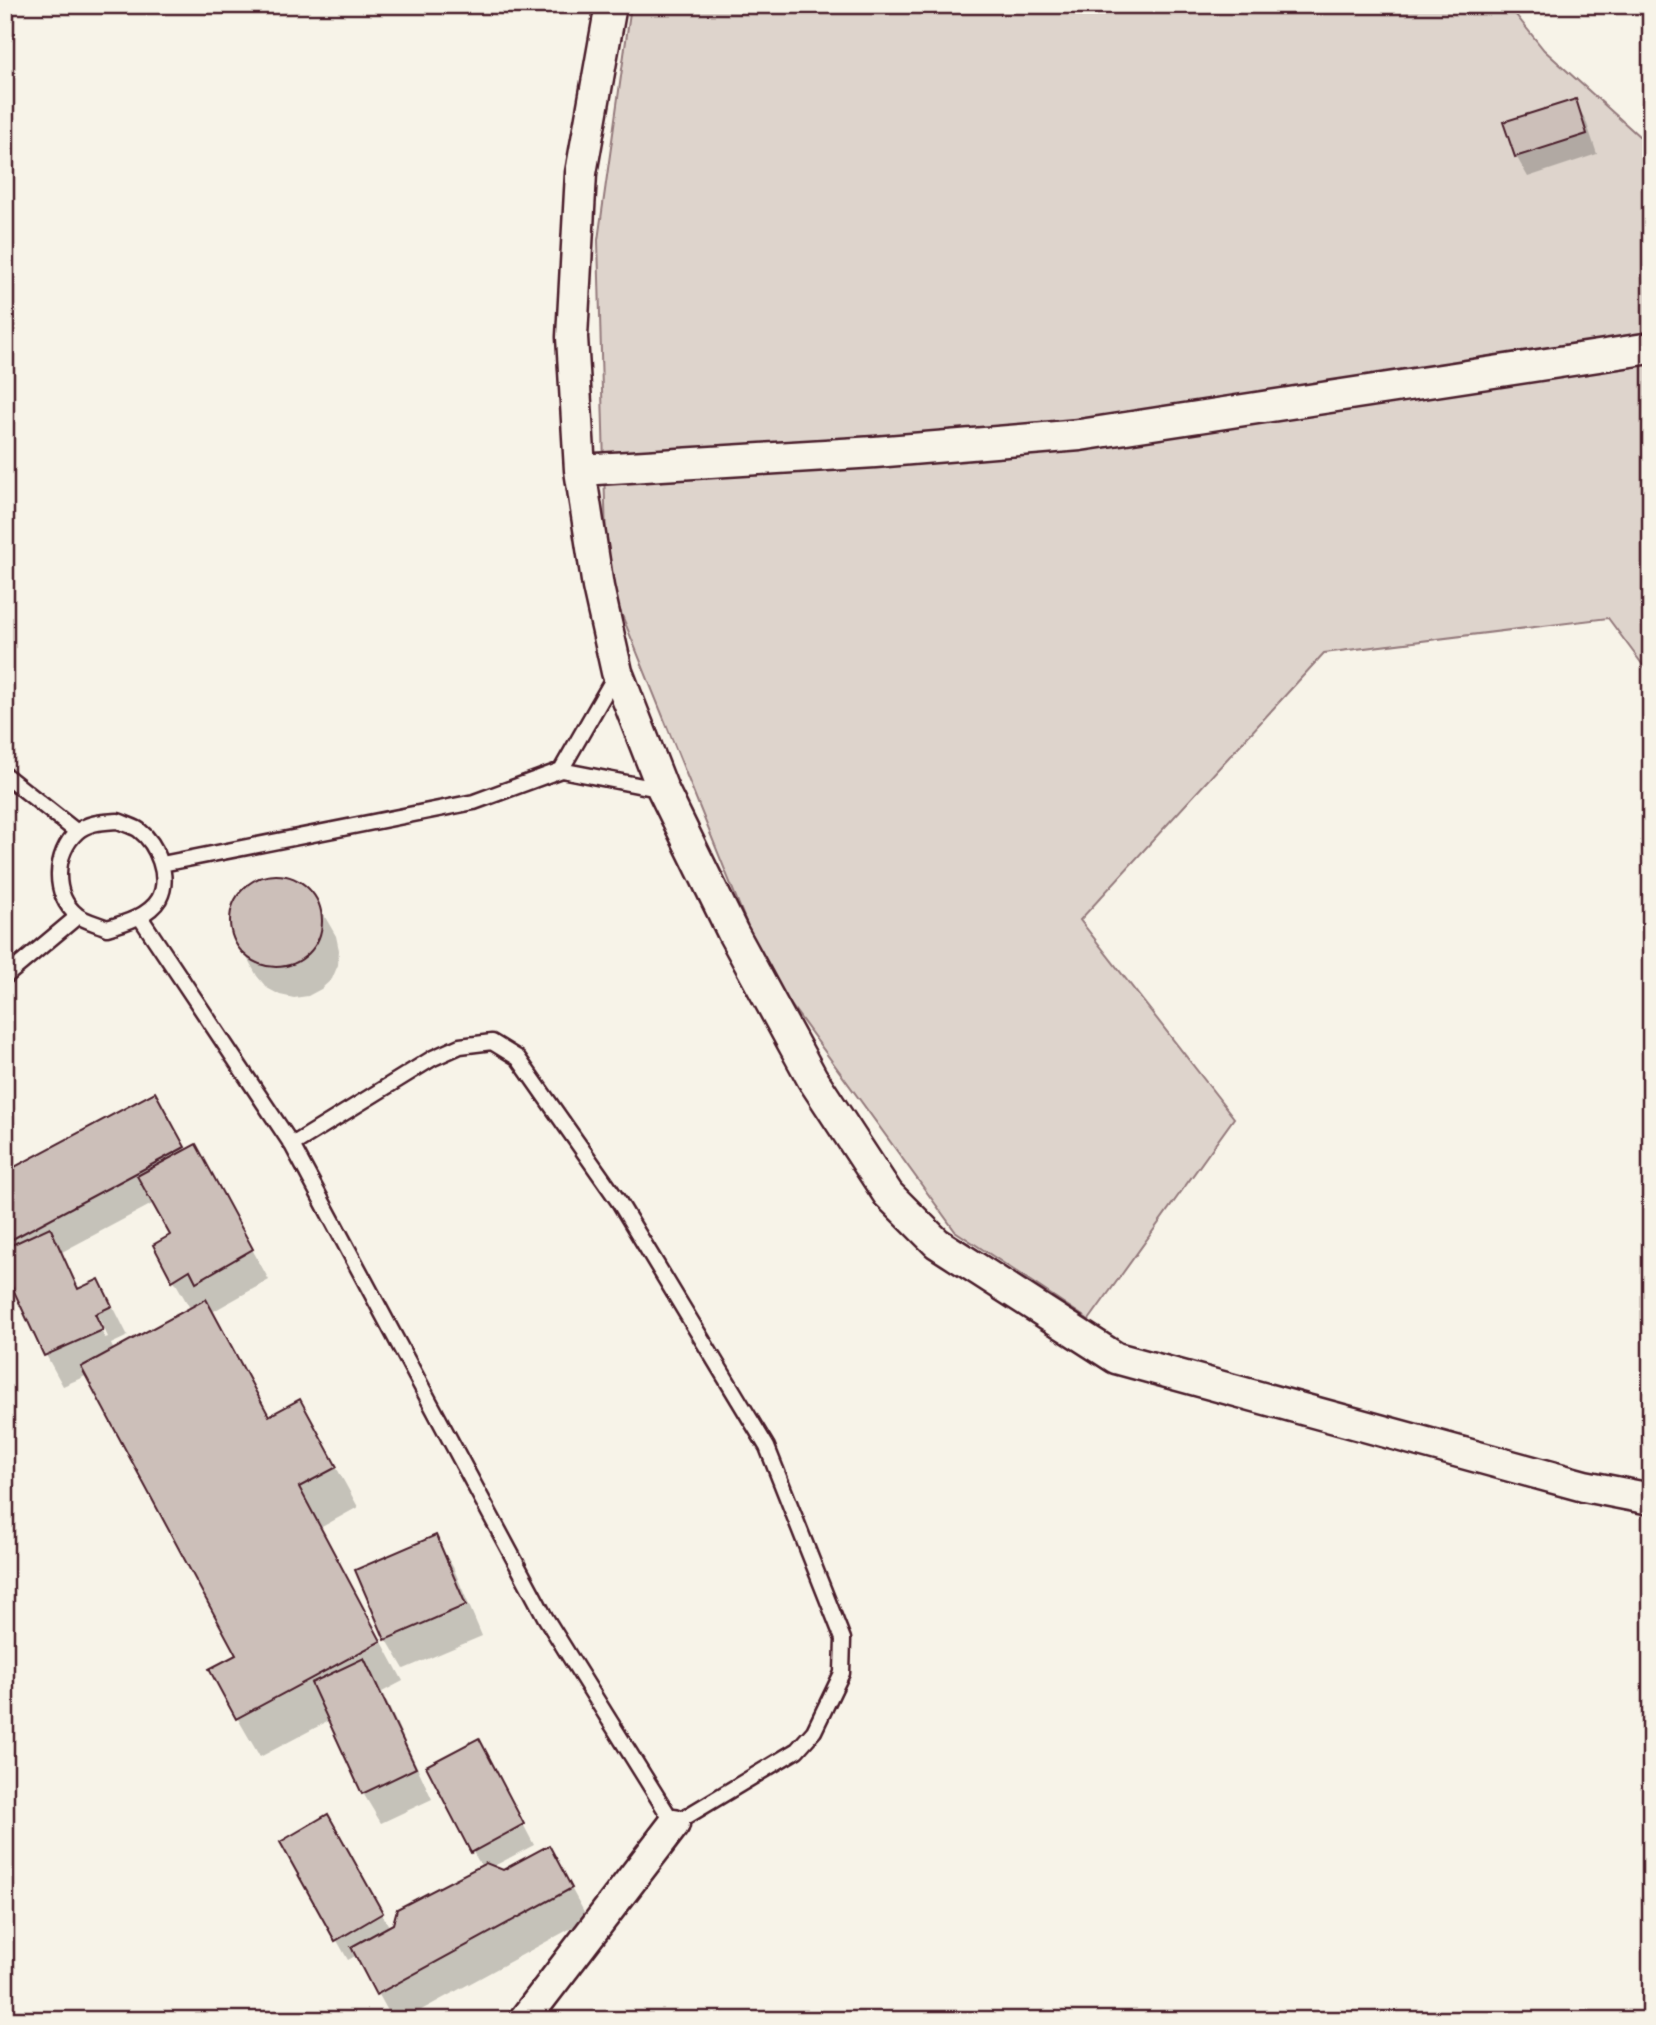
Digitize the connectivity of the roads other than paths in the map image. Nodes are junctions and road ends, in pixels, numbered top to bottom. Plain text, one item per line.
1 (611, 5) edge
2 (1651, 348) edge
3 (580, 470) junction
4 (617, 672) junction
5 (561, 770) junction
6 (5, 775) edge
7 (663, 790) junction
8 (77, 832) junction
9 (162, 864) junction
10 (78, 916) junction
11 (139, 916) junction
12 (5, 977) edge
13 (292, 1145) junction
14 (1651, 1499) edge
15 (674, 1824) junction
16 (524, 2020) edge

1 - 3 street
2 - 3 street
3 - 4 street
4 - 5 lane
4 - 7 street
5 - 7 lane
5 - 9 lane
6 - 8 lane
7 - 14 street
8 - 9 lane
8 - 10 lane
9 - 11 lane
10 - 11 lane
10 - 12 lane
11 - 13 lane
13 - 15 lane
13 - 15 lane
15 - 16 street

